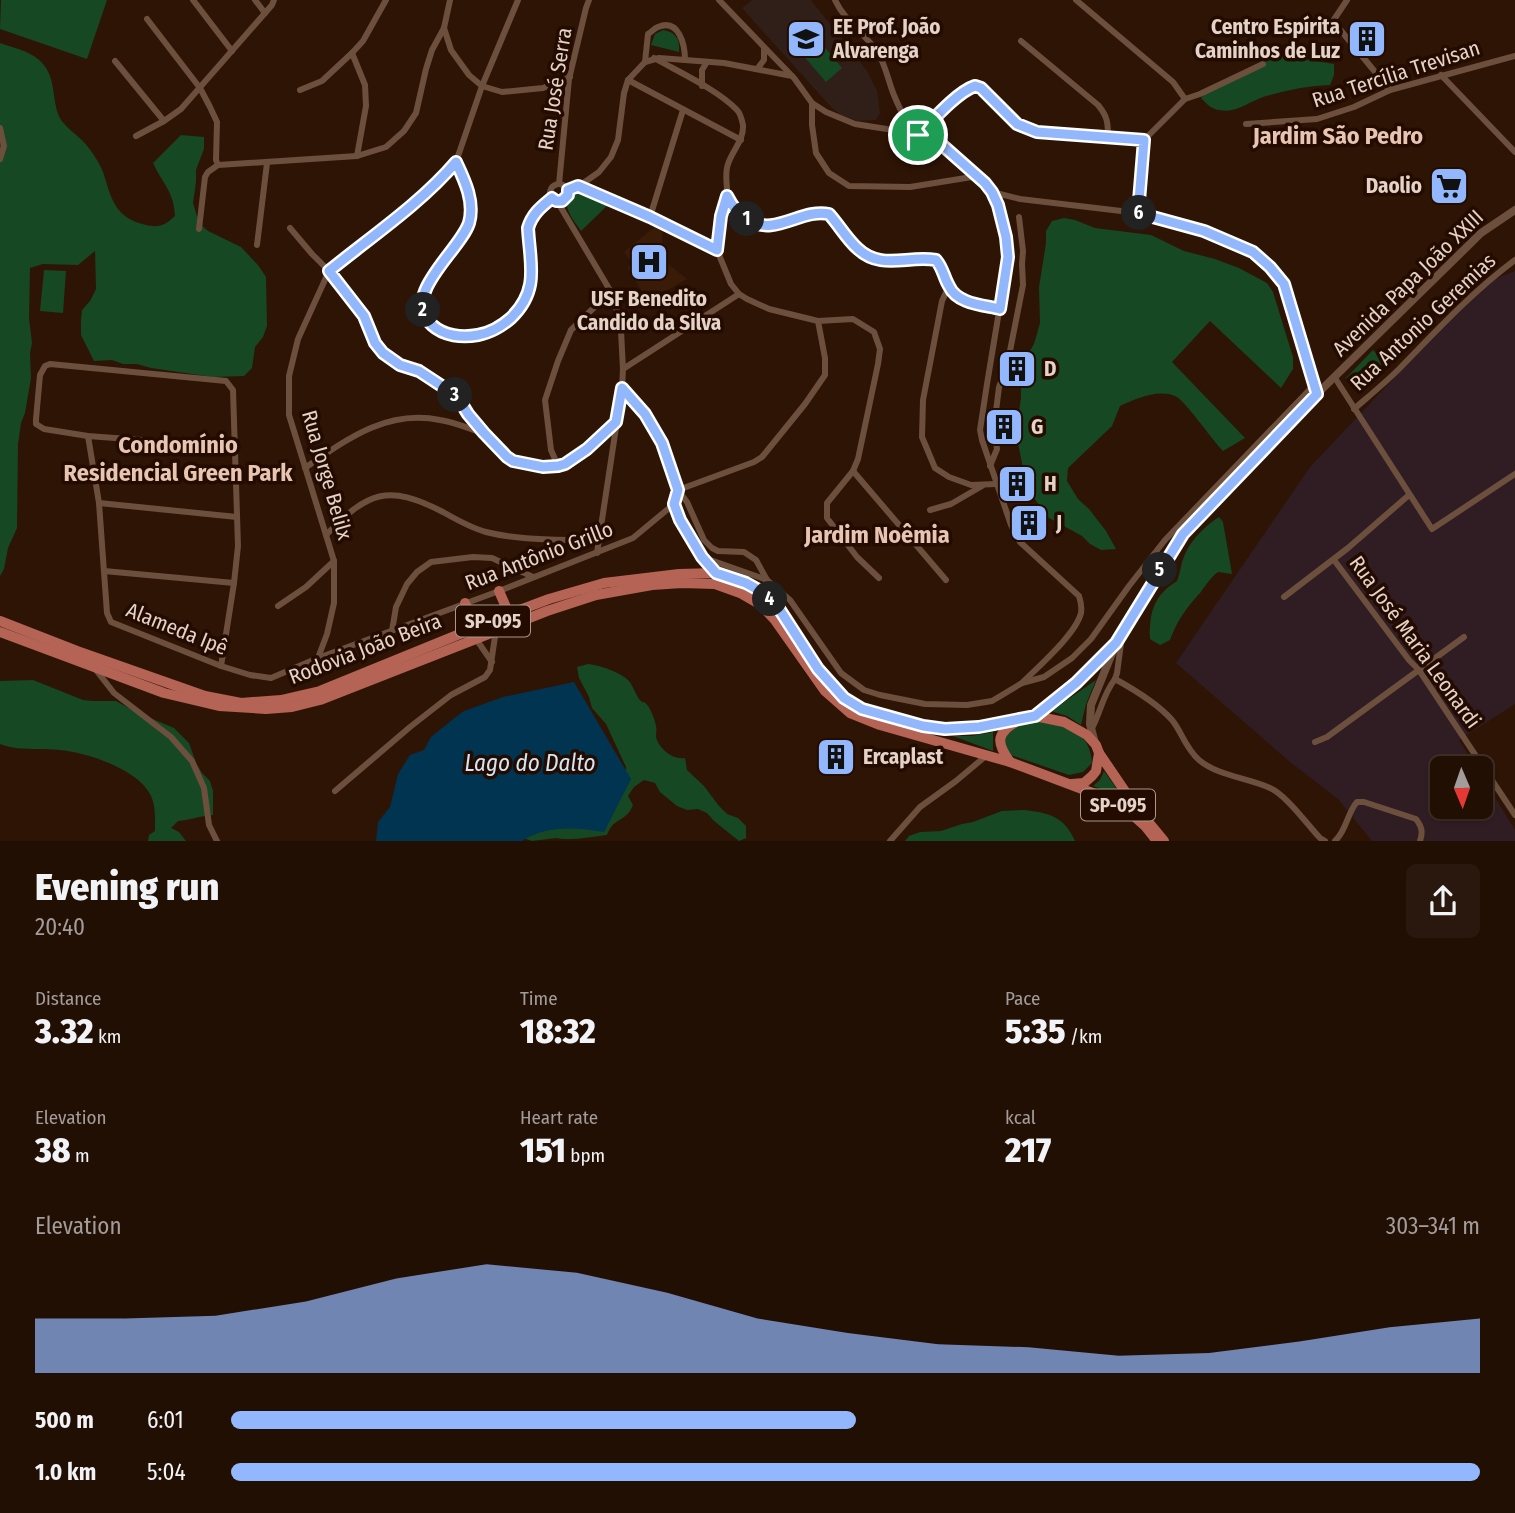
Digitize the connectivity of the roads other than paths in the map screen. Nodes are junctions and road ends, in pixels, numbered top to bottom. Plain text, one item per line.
1 (193, 0) edge
2 (255, 0) edge
3 (274, 0) edge
4 (386, 0) edge
5 (450, 0) edge
6 (518, 0) edge
7 (589, 0) edge
8 (719, 0) edge
9 (835, 0) edge
10 (1076, 0) edge
11 (1347, 0) edge
12 (265, 13) junction
13 (147, 19) dead end
14 (444, 28) junction
15 (1021, 41) dead end
16 (764, 48) junction
17 (232, 51) junction
18 (352, 53) junction
19 (1512, 56) edge
20 (654, 58) junction
21 (685, 60) junction
22 (115, 61) dead end
23 (645, 62) junction
24 (707, 62) junction
25 (1263, 64) dead end
26 (1515, 65) edge
27 (757, 69) junction
28 (1441, 75) junction
29 (792, 76) junction
30 (570, 77) junction
31 (628, 80) junction
32 (482, 86) junction
33 (702, 86) junction
34 (200, 88) junction
35 (300, 90) dead end
36 (1390, 90) junction
37 (1185, 99) junction
38 (812, 103) junction
39 (683, 110) junction
40 (164, 121) junction
41 (1246, 124) dead end
42 (0, 128) edge
43 (915, 134) junction
44 (136, 136) dead end
45 (1108, 139) junction
46 (741, 140) junction
47 (1144, 140) junction
48 (1515, 152) edge
49 (357, 156) junction
50 (0, 159) edge
51 (456, 162) junction
52 (267, 163) junction
53 (218, 165) junction
54 (978, 176) junction
55 (559, 184) junction
56 (578, 186) junction
57 (568, 190) junction
58 (992, 192) junction
59 (727, 196) junction
60 (554, 199) junction
61 (1020, 199) junction
62 (998, 205) junction
63 (1515, 209) edge
64 (1138, 213) junction
65 (650, 217) junction
66 (1019, 217) dead end
67 (290, 228) dead end
68 (199, 229) dead end
69 (257, 245) dead end
70 (717, 250) junction
71 (1515, 260) edge
72 (329, 271) junction
73 (949, 286) junction
74 (611, 291) junction
75 (739, 294) junction
76 (1000, 309) junction
77 (818, 321) junction
78 (623, 369) junction
79 (1335, 378) junction
80 (1314, 385) junction
81 (622, 388) junction
82 (1317, 394) junction
83 (1354, 410) junction
84 (616, 422) junction
85 (484, 433) junction
86 (88, 436) junction
87 (235, 447) junction
88 (558, 466) junction
89 (990, 466) junction
90 (306, 468) junction
91 (853, 471) junction
92 (1515, 474) edge
93 (996, 484) junction
94 (983, 485) junction
95 (678, 490) junction
96 (1409, 495) junction
97 (99, 503) junction
98 (674, 504) junction
99 (930, 510) dead end
100 (237, 517) junction
101 (326, 536) junction
102 (598, 541) junction
103 (597, 553) junction
104 (702, 557) junction
105 (1334, 560) junction
106 (334, 561) junction
107 (104, 571) junction
108 (716, 573) junction
109 (533, 577) junction
110 (879, 578) dead end
111 (767, 580) junction
112 (946, 580) dead end
113 (234, 583) junction
114 (499, 591) junction
115 (1284, 597) dead end
116 (465, 603) junction
117 (776, 604) junction
118 (278, 606) dead end
119 (509, 614) junction
120 (0, 621) edge
121 (496, 630) junction
122 (392, 631) junction
123 (0, 632) edge
124 (476, 633) junction
125 (1123, 633) junction
126 (1464, 636) dead end
127 (1116, 643) junction
128 (318, 658) junction
129 (492, 662) junction
130 (93, 666) junction
131 (221, 666) junction
132 (1419, 670) junction
133 (250, 675) joint
134 (1115, 679) junction
135 (1022, 683) junction
136 (1035, 716) junction
137 (1023, 718) junction
138 (1091, 731) junction
139 (1315, 742) dead end
140 (1097, 749) junction
141 (987, 755) junction
142 (1010, 762) junction
143 (1068, 784) junction
144 (335, 791) dead end
145 (1515, 815) edge
146 (217, 841) edge
147 (890, 841) edge
148 (1157, 841) edge
149 (1164, 841) edge
150 (1325, 841) edge
151 (1335, 841) edge
152 (1420, 841) edge

1 - 17 street
2 - 12 street
3 - 12 street
4 - 18 street
5 - 14 street
6 - 32 street, Rua Jorge Belilx
7 - 30 street, Rua José Serra
8 - 16 street
9 - 43 street
10 - 37 street
11 - 36 street
12 - 17 street
13 - 34 street
14 - 32 street
14 - 49 street
15 - 45 street
16 - 27 street
16 - 29 street
17 - 34 street
18 - 35 street
18 - 49 street
19 - 26 street
19 - 28 street, Rua Tercília Trevisan
20 - 21 street
20 - 23 street
20 - 33 street
21 - 23 street
21 - 24 street
22 - 40 street
23 - 31 street
24 - 27 street
24 - 33 street
25 - 37 street
27 - 29 street
28 - 36 street, Rua Tercília Trevisan
28 - 48 street
29 - 38 street
30 - 32 street
30 - 55 street, Rua José Serra
31 - 39 street
31 - 56 street
32 - 51 street, Rua Jorge Belilx
33 - 46 street
34 - 40 street
34 - 53 street
36 - 41 street, Rua Tercília Trevisan
37 - 47 street
38 - 43 street
38 - 54 street
39 - 46 street
39 - 65 street
40 - 44 street
42 - 50 street
43 - 45 street
43 - 54 street
45 - 47 street
46 - 59 street
47 - 64 street
49 - 52 street
51 - 60 street
51 - 72 street, Rua Jorge Belilx
52 - 53 street
52 - 69 street
53 - 68 street
54 - 58 street
55 - 57 street
55 - 60 street
56 - 57 street
56 - 65 street
57 - 60 street
58 - 61 street
58 - 62 street
59 - 70 street
59 - 73 street
60 - 74 street
61 - 62 street
61 - 64 street
62 - 76 street
63 - 79 main road, Avenida Papa João XXIII
64 - 80 street
65 - 70 street
66 - 89 street
67 - 72 street
70 - 75 street
71 - 83 street, Rua Antonio Geremias
72 - 85 street
72 - 90 street, Rua Jorge Belilx
73 - 76 street
73 - 94 street
74 - 78 street
74 - 88 street
75 - 77 street
75 - 78 street
76 - 89 street
77 - 91 street
77 - 95 street
78 - 81 street
79 - 82 main road, Avenida Papa João XXIII
79 - 83 street
80 - 82 street
80 - 135 street
81 - 84 street
81 - 95 street
82 - 125 main road, Avenida Papa João XXIII
83 - 96 street
84 - 88 street
84 - 102 street
85 - 88 street
85 - 90 street
86 - 87 street
86 - 87 street
86 - 97 street, Alameda Ipê
87 - 100 street
89 - 93 street
90 - 101 street, Rua Jorge Belilx
91 - 110 street
91 - 112 street
92 - 96 street
93 - 94 street
93 - 135 street
94 - 99 street
95 - 98 street
95 - 111 street
96 - 105 street
97 - 100 street
97 - 107 street, Alameda Ipê
98 - 103 street, Rua Antônio Grillo
98 - 104 street
100 - 113 street
101 - 102 street
101 - 106 street, Rua Jorge Belilx
102 - 103 street
103 - 109 street, Rua Antônio Grillo
104 - 108 street
104 - 111 street
105 - 115 street
105 - 132 street, Rua José Maria Leonardi
106 - 118 street
106 - 128 street, Rua Jorge Belilx
107 - 113 street
107 - 131 street, Alameda Ipê
108 - 117 main road, Rodovia João Beira / SP-095
108 - 119 main road, Rodovia João Beira / SP-095
109 - 114 street, Rua Antônio Grillo
109 - 122 street
111 - 117 street
111 - 135 street
113 - 131 street
114 - 116 street, Rua Antônio Grillo
114 - 119 main road
116 - 122 street, Rua Antônio Grillo
116 - 124 main road
117 - 137 main road, Rodovia João Beira / SP-095
119 - 124 main road, Rodovia João Beira / SP-095
120 - 124 main road, Rodovia João Beira / SP-095
121 - 124 main road, Rodovia João Beira / SP-095
121 - 129 street
121 - 141 main road, Rodovia João Beira / SP-095
122 - 128 street, Rua Antônio Grillo
123 - 130 main road, Rodovia João Beira / SP-095
124 - 129 street
124 - 130 main road, Rodovia João Beira / SP-095
125 - 127 main road, Avenida Papa João XXIII
125 - 134 street
126 - 132 street
127 - 136 main road, Avenida Papa João XXIII
127 - 138 main road, Avenida Papa João XXIII
128 - 133 street, Rua Antônio Grillo
129 - 144 street
130 - 146 street
131 - 133 street, Alameda Ipê
132 - 139 street
132 - 145 street, Rua José Maria Leonardi
134 - 138 street
134 - 150 street
136 - 137 main road, Rodovia João Beira / SP-095
136 - 140 main road, Rodovia João Beira / SP-095
137 - 142 main road
138 - 140 main road, Avenida Papa João XXIII
140 - 143 main road
140 - 149 main road, Rodovia João Beira / SP-095
141 - 142 main road, Rodovia João Beira / SP-095
141 - 147 street
142 - 143 main road, Rodovia João Beira / SP-095
143 - 148 main road, SP-095
151 - 152 street

